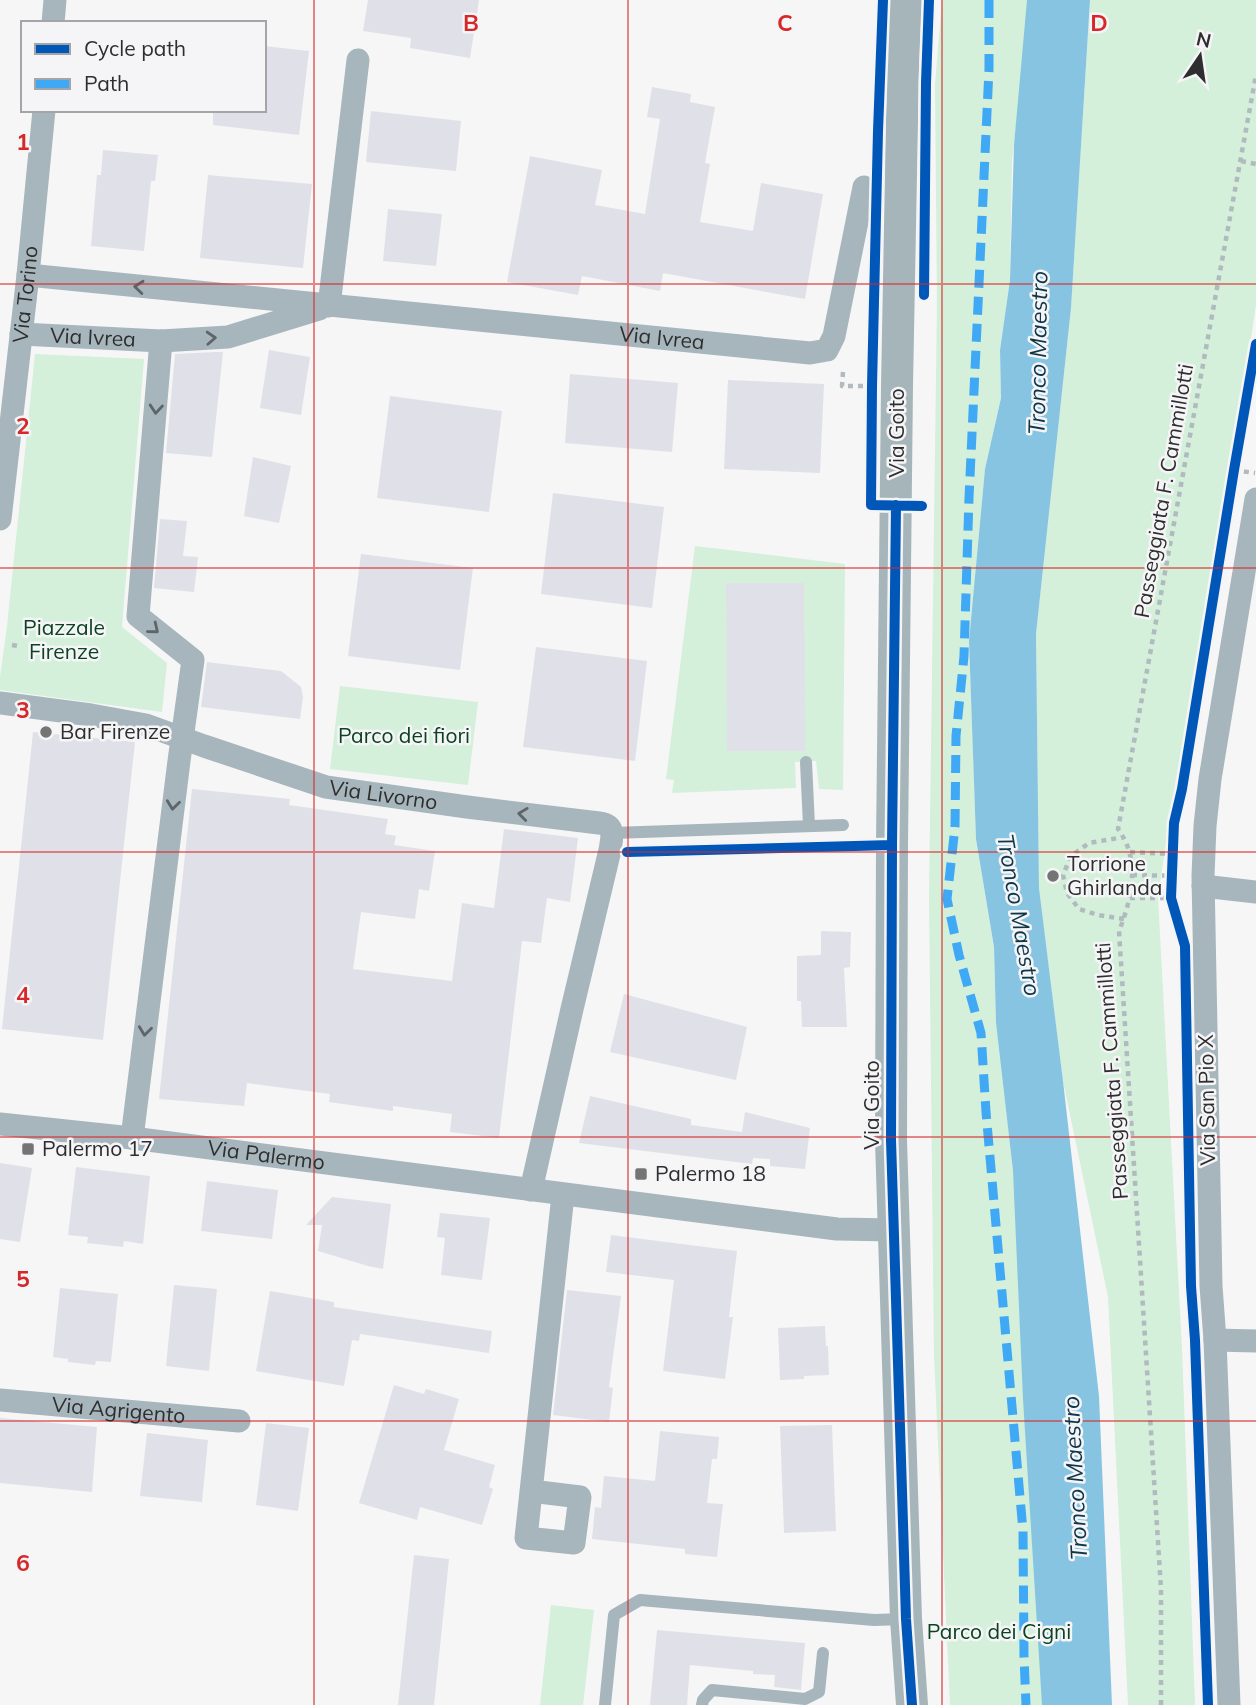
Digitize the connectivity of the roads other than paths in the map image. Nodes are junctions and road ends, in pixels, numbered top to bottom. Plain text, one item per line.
1 (55, 0) edge
2 (906, 0) edge
3 (53, 21) edge
4 (358, 60) dead end
5 (44, 112) edge
6 (864, 187) dead end
7 (28, 275) junction
8 (329, 306) junction
9 (21, 334) junction
10 (161, 341) junction
11 (1256, 499) edge
12 (0, 519) edge
13 (1254, 527) edge
14 (0, 704) edge
15 (182, 737) junction
16 (806, 762) dead end
17 (843, 825) dead end
18 (809, 826) junction
19 (613, 833) junction
20 (1203, 886) junction
21 (1256, 892) edge
22 (0, 1124) edge
23 (132, 1138) junction
24 (531, 1190) junction
25 (563, 1195) junction
26 (894, 1230) junction
27 (1215, 1340) junction
28 (1256, 1341) edge
29 (0, 1400) edge
30 (239, 1420) dead end
31 (531, 1491) dead end
32 (906, 1619) junction
33 (823, 1653) dead end
34 (754, 1700) edge
35 (605, 1705) edge
36 (702, 1705) edge
37 (912, 1705) edge
38 (1229, 1705) edge

1 - 3 street
2 - 26 main road, Via Goito
4 - 8 street
5 - 7 street, Via Torino
6 - 8 street, Via Ivrea
8 -> 7 street, Via Ivrea
7 - 9 street, Via Torino
10 -> 8 street, Via Ivrea
9 - 10 street, Via Ivrea
9 - 12 street, Via Torino
10 -> 15 street
11 - 13 street, Via San Pio X
13 - 20 street, Via San Pio X
14 - 15 street, Via Livorno
19 -> 15 street, Via Livorno
15 -> 23 street
16 - 18 lane
17 - 18 lane
18 - 19 lane
19 - 24 street
20 - 21 street
20 - 27 street, Via San Pio X
22 - 23 street, Via Palermo
23 - 24 street, Via Palermo
24 - 25 street, Via Palermo
25 - 26 street, Via Palermo
25 - 31 street
26 - 32 main road, Via Goito
27 - 28 street
27 - 38 street, Via San Pio X
29 - 30 street, Via Agrigento
32 - 35 lane
32 - 37 main road, Via Goito
33 - 34 lane
34 - 36 lane

